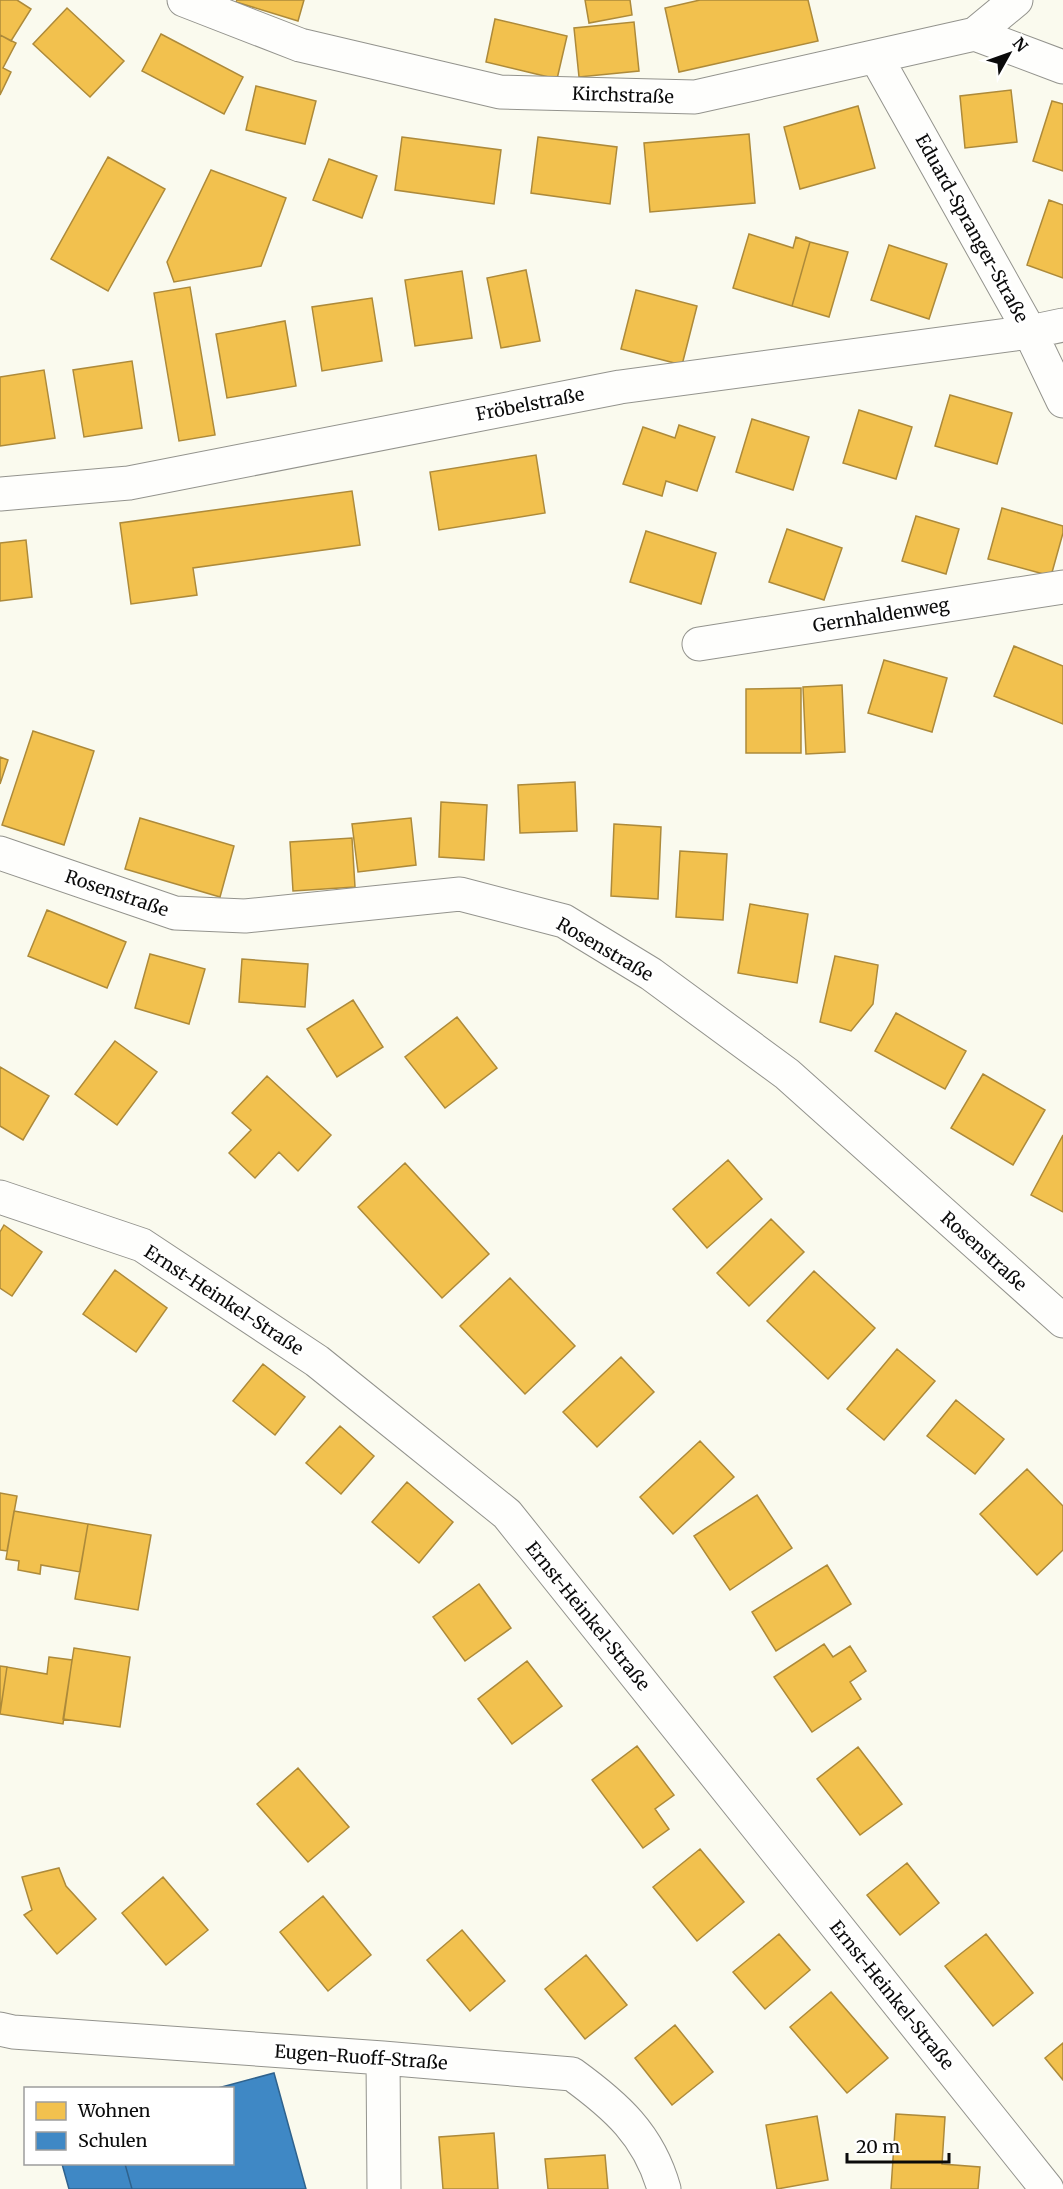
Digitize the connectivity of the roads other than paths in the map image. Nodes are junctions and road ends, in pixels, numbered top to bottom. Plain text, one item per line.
1 (184, 0) edge
2 (1016, 0) edge
3 (975, 34) junction
4 (876, 57) junction
5 (1063, 67) edge
6 (1063, 325) edge
7 (1030, 332) junction
8 (1063, 401) edge
9 (0, 494) edge
10 (1063, 587) edge
11 (699, 644) dead end
12 (0, 853) edge
13 (0, 1197) edge
14 (1063, 1321) edge
15 (0, 2028) edge
16 (383, 2058) junction
17 (384, 2189) edge
18 (664, 2189) edge
19 (1047, 2189) edge

1 - 4 street, Kirchstraße
2 - 3 street
3 - 4 street, Kirchstraße
3 - 5 street
4 - 7 street, Eduard-Spranger-Straße
6 - 7 street, Fröbelstraße
7 - 8 street, Eduard-Spranger-Straße
7 - 9 street, Fröbelstraße
10 - 11 street, Gernhaldenweg
12 - 14 street, Rosenstraße
13 - 19 street, Ernst-Heinkel-Straße
15 - 16 street, Eugen-Ruoff-Straße
16 - 17 street
16 - 18 street, Eugen-Ruoff-Straße

